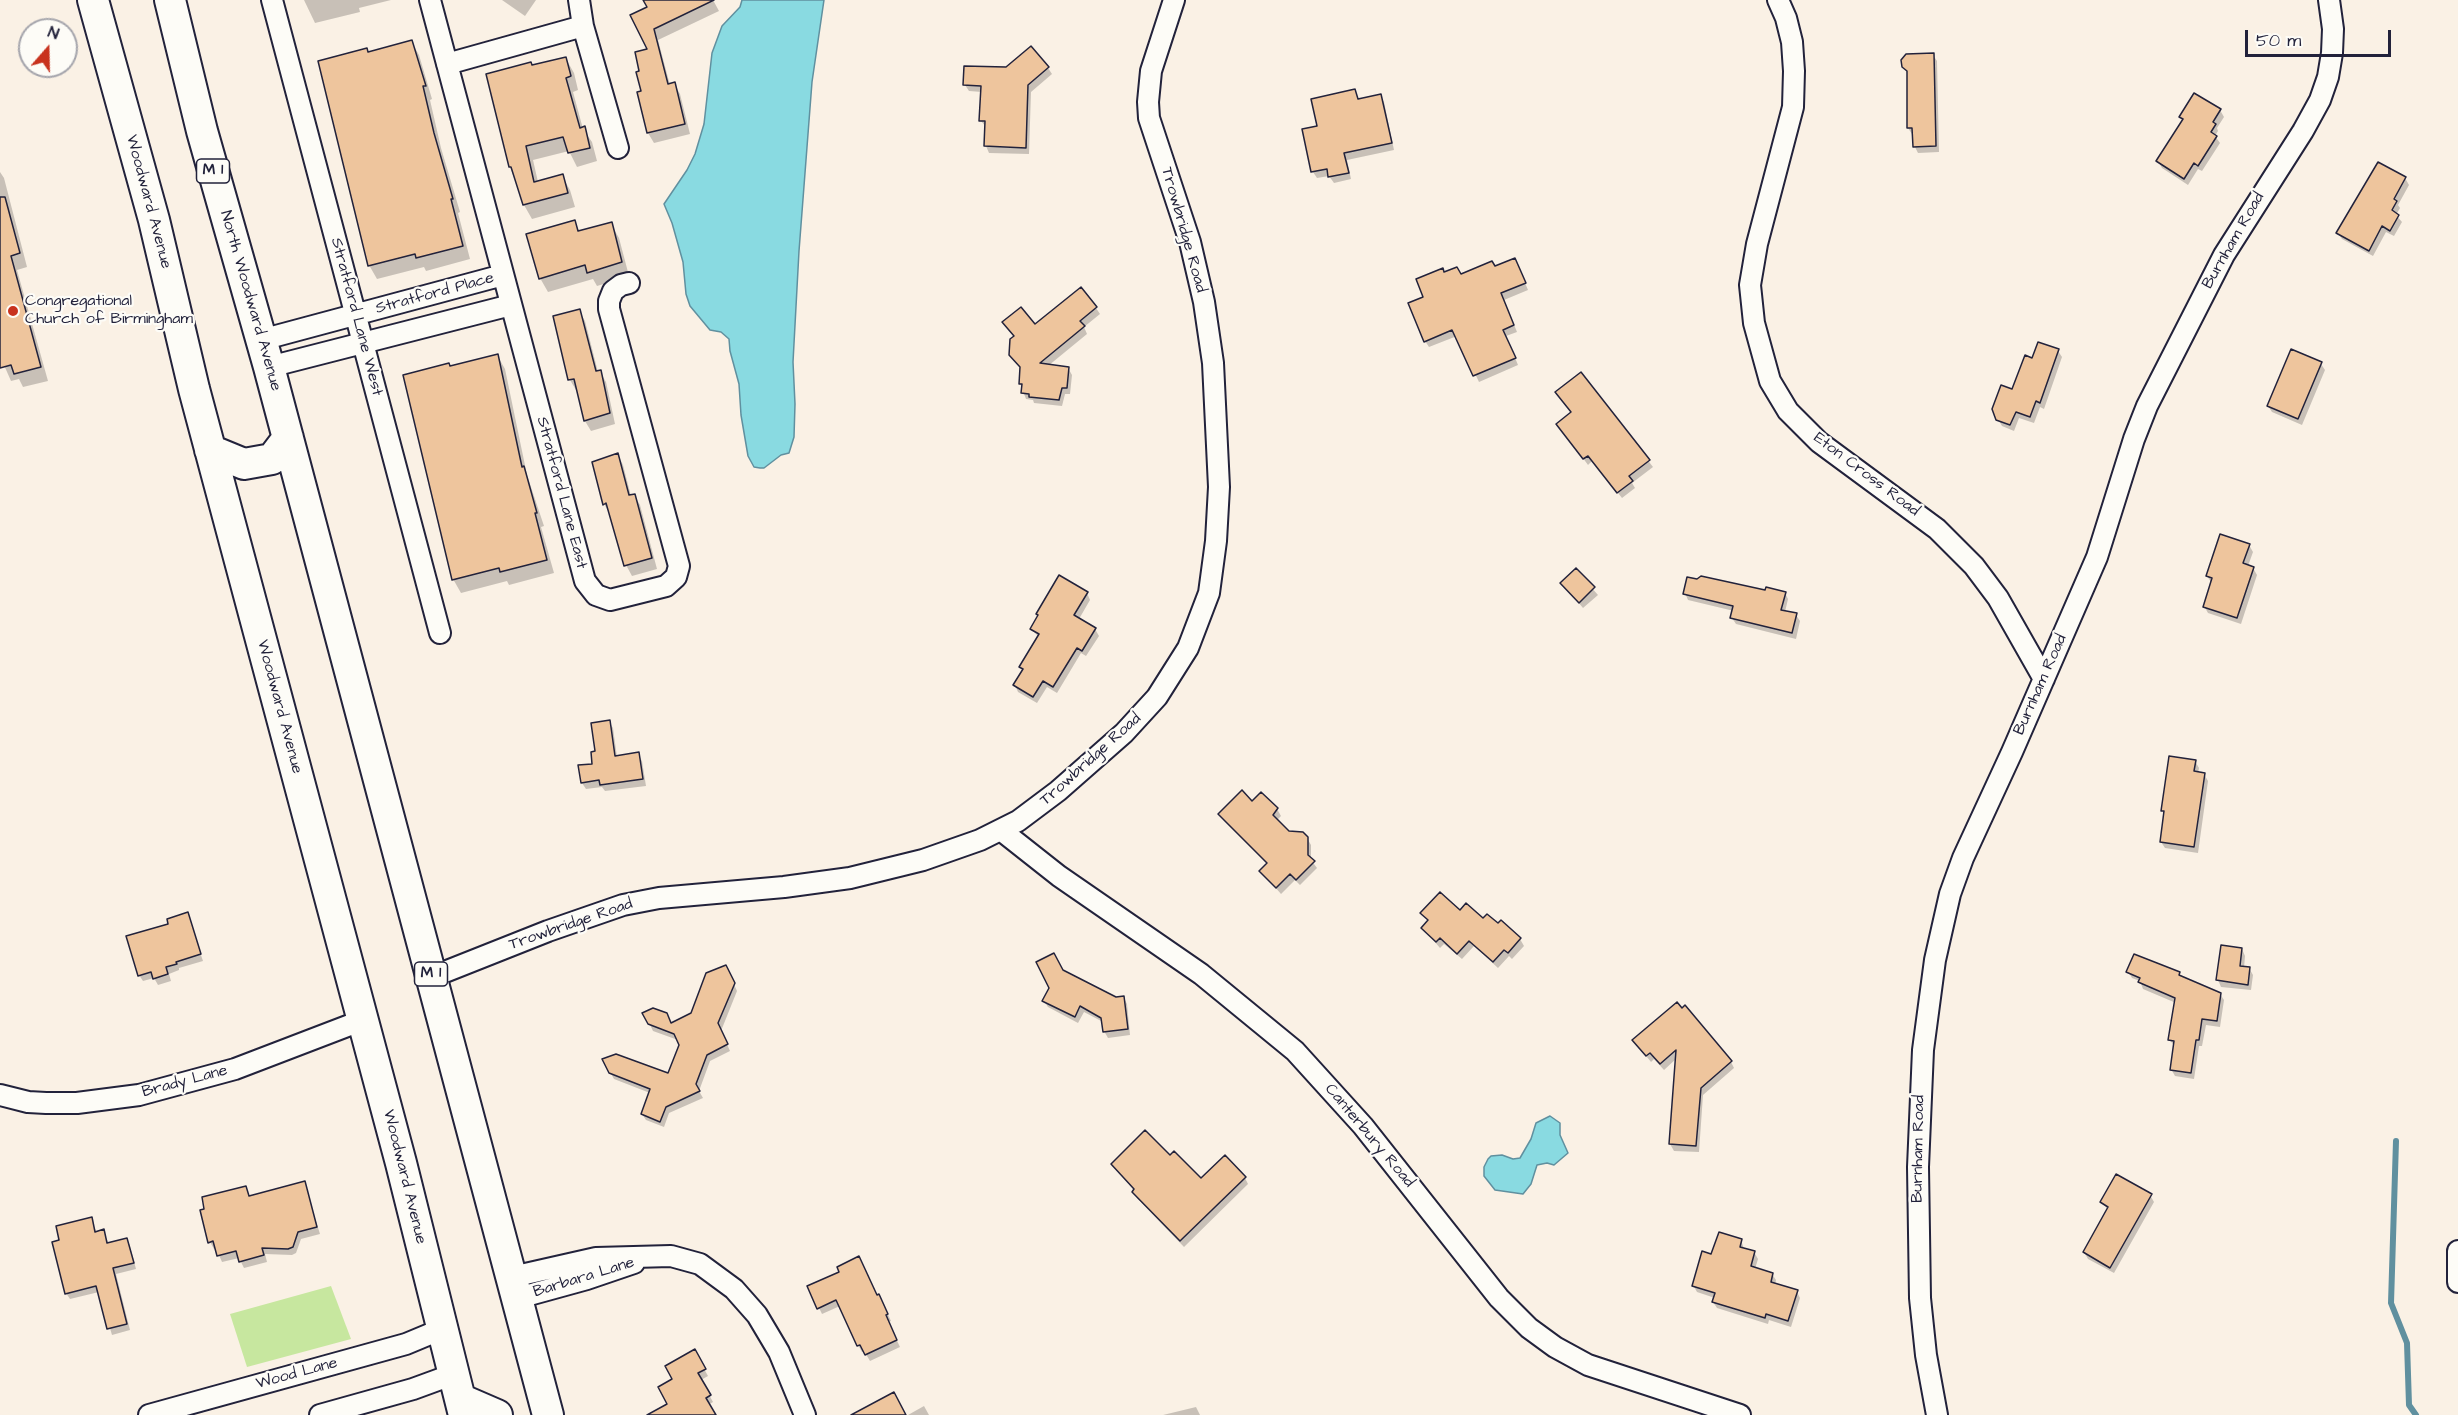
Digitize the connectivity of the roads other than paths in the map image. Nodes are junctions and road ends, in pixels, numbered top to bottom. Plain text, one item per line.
1 (93, 0) edge
2 (170, 0) edge
3 (272, 0) edge
4 (430, 0) edge
5 (579, 0) edge
6 (1174, 0) edge
7 (1778, 0) edge
8 (2329, 0) edge
9 (583, 26) junction
10 (447, 64) junction
11 (618, 148) dead end
12 (503, 275) junction
13 (629, 283) dead end
14 (511, 305) junction
15 (355, 315) junction
16 (363, 343) junction
17 (265, 353) junction
18 (288, 438) junction
19 (210, 450) junction
20 (440, 633) dead end
21 (2044, 679) junction
22 (1002, 831) junction
23 (432, 977) junction
24 (363, 1020) junction
25 (0, 1095) edge
26 (2458, 1251) edge
27 (2458, 1282) edge
28 (515, 1287) junction
29 (442, 1329) junction
30 (459, 1396) edge
31 (1710, 1410) edge
32 (540, 1413) edge
33 (149, 1415) edge
34 (320, 1415) edge
35 (497, 1415) edge
36 (805, 1415) edge
37 (1740, 1415) edge
38 (1936, 1415) edge

1 - 19 main road, Woodward Avenue
2 - 17 main road, North Woodward Avenue / M 1
3 - 15 street, Stratford Lane West
4 - 10 street, Stratford Lane East
5 - 9 street
6 - 22 street, Trowbridge Road
7 - 21 street, Eton Cross Road
8 - 21 street, Burnham Road
9 - 10 street
9 - 11 street
10 - 12 street, Stratford Lane East
12 - 14 street, Stratford Lane East
12 - 15 street, Stratford Place
13 - 14 street, Stratford Lane East
14 - 16 street, Stratford Place
15 - 16 street, Stratford Lane West
15 - 17 street, Stratford Place
16 - 17 street, Stratford Place
16 - 20 street, Stratford Lane West
17 - 18 main road, North Woodward Avenue / M 1
18 - 19 main road
18 - 23 main road, North Woodward Avenue / M 1
19 - 24 main road, Woodward Avenue
21 - 38 street, Burnham Road
22 - 23 street, Trowbridge Road
22 - 31 street, Canterbury Road
23 - 28 main road, M 1
24 - 25 street, Brady Lane
24 - 29 main road, Woodward Avenue
26 - 27 street
28 - 32 main road, M 1
28 - 36 street, Barbara Lane
29 - 30 main road, Woodward Avenue
29 - 33 street, Wood Lane
30 - 34 street
30 - 35 main road
31 - 37 street, Canterbury Road

